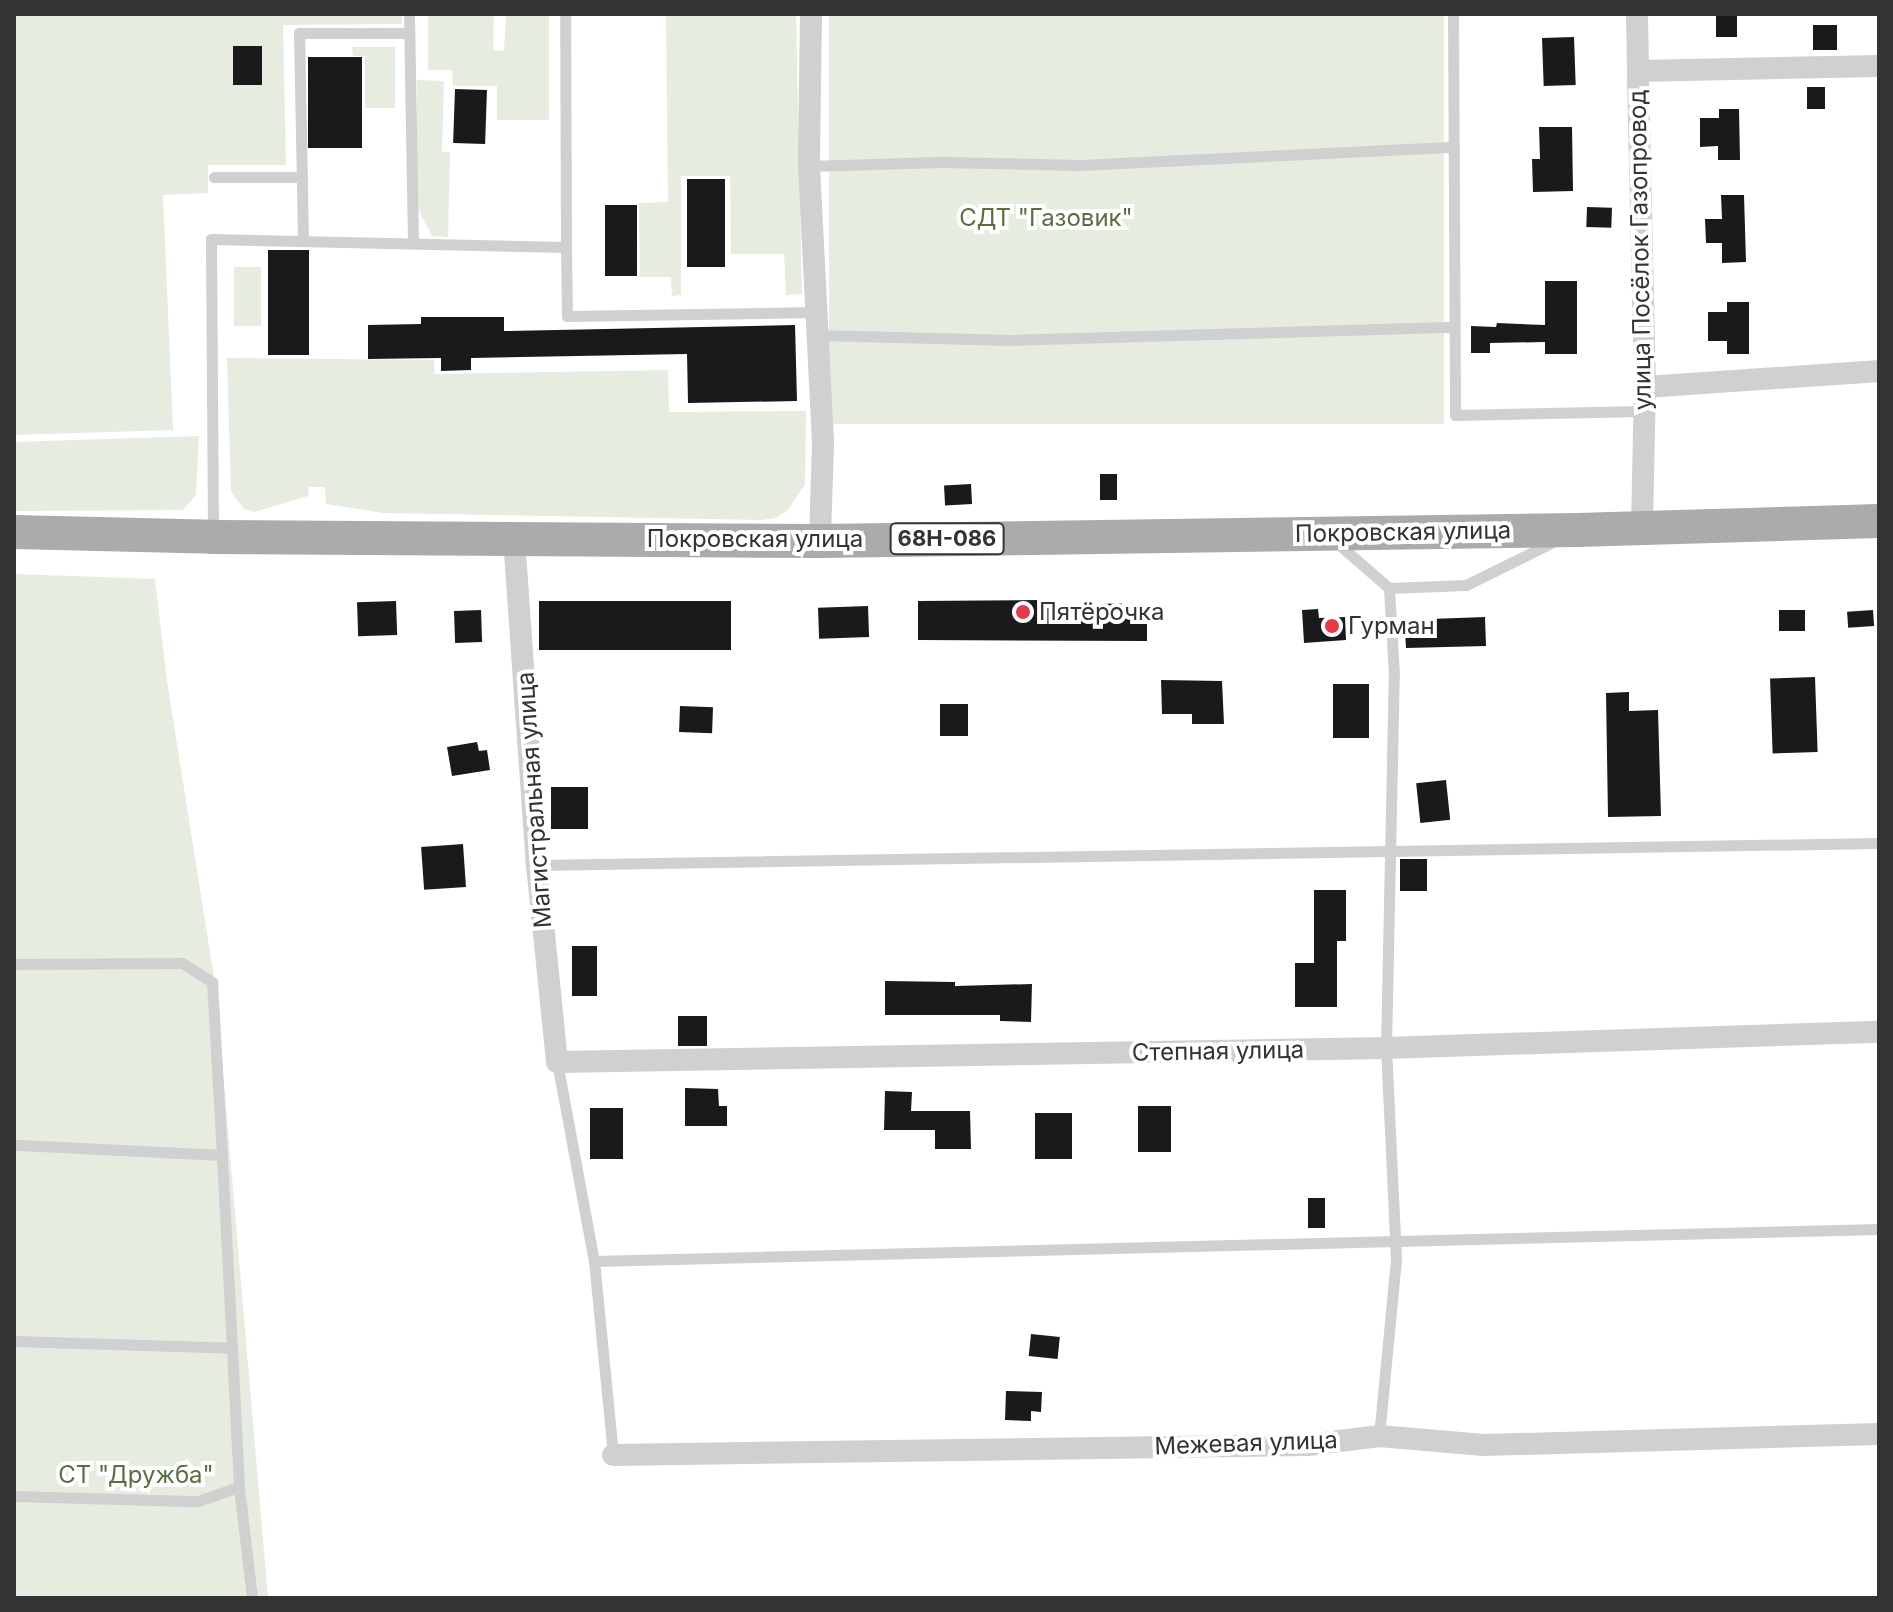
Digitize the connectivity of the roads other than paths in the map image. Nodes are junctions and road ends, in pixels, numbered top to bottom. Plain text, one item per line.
1 (409, 14) edge
2 (565, 14) edge
3 (811, 14) edge
4 (1453, 14) edge
5 (1637, 14) edge
6 (409, 33) junction
7 (1879, 66) edge
8 (1638, 71) junction
9 (1454, 147) junction
10 (809, 166) junction
11 (214, 177) dead end
12 (302, 177) junction
13 (303, 240) junction
14 (413, 243) junction
15 (566, 247) junction
16 (814, 312) junction
17 (1454, 327) junction
18 (818, 335) junction
19 (1879, 371) edge
20 (1645, 387) junction
21 (1642, 411) junction
22 (1879, 521) edge
23 (1642, 526) junction
24 (1577, 530) junction
25 (14, 532) edge
26 (1326, 533) junction
27 (213, 537) junction
28 (514, 538) junction
29 (820, 541) junction
30 (1389, 588) junction
31 (1879, 843) edge
32 (1391, 848) junction
33 (537, 865) junction
34 (14, 964) edge
35 (1879, 1032) edge
36 (1386, 1048) junction
37 (557, 1062) junction
38 (14, 1145) edge
39 (222, 1155) junction
40 (1879, 1229) edge
41 (1396, 1240) junction
42 (594, 1261) junction
43 (14, 1341) edge
44 (232, 1348) junction
45 (1879, 1434) edge
46 (1379, 1436) junction
47 (613, 1455) joint
48 (239, 1487) junction
49 (14, 1496) edge
50 (252, 1598) edge

1 - 6 lane
2 - 15 lane
3 - 10 street
4 - 9 lane
5 - 8 street
6 - 12 lane
6 - 14 lane
7 - 8 street, улица Посёлок Газопровод
8 - 20 street, улица Посёлок Газопровод
9 - 10 lane
9 - 17 lane
10 - 16 street
11 - 12 lane
12 - 13 lane
13 - 14 lane
13 - 27 lane
14 - 15 lane
15 - 16 lane
16 - 18 street
17 - 18 lane
17 - 21 lane
18 - 29 street
19 - 20 street
20 - 21 street, улица Посёлок Газопровод
21 - 23 street, улица Посёлок Газопровод
22 - 23 main road, Покровская улица / 68Н-086
23 - 24 main road, Покровская улица / 68Н-086
24 - 26 main road, Покровская улица / 68Н-086
24 - 30 lane
25 - 27 main road, Покровская улица / 68Н-086
26 - 29 main road, Покровская улица / 68Н-086
26 - 30 lane
27 - 28 main road, Покровская улица / 68Н-086
28 - 29 main road, Покровская улица / 68Н-086
28 - 33 street, Магистральная улица
30 - 32 lane
31 - 32 lane
32 - 33 lane
32 - 36 lane
33 - 37 street, Магистральная улица
34 - 39 lane
35 - 36 street, Степная улица
36 - 37 street, Степная улица
36 - 41 lane
37 - 42 lane
38 - 39 lane
39 - 44 lane
40 - 41 lane
41 - 42 lane
41 - 46 lane
42 - 47 lane
43 - 44 lane
44 - 48 lane
45 - 46 street, Межевая улица
46 - 47 street, Межевая улица
48 - 49 lane
48 - 50 lane

